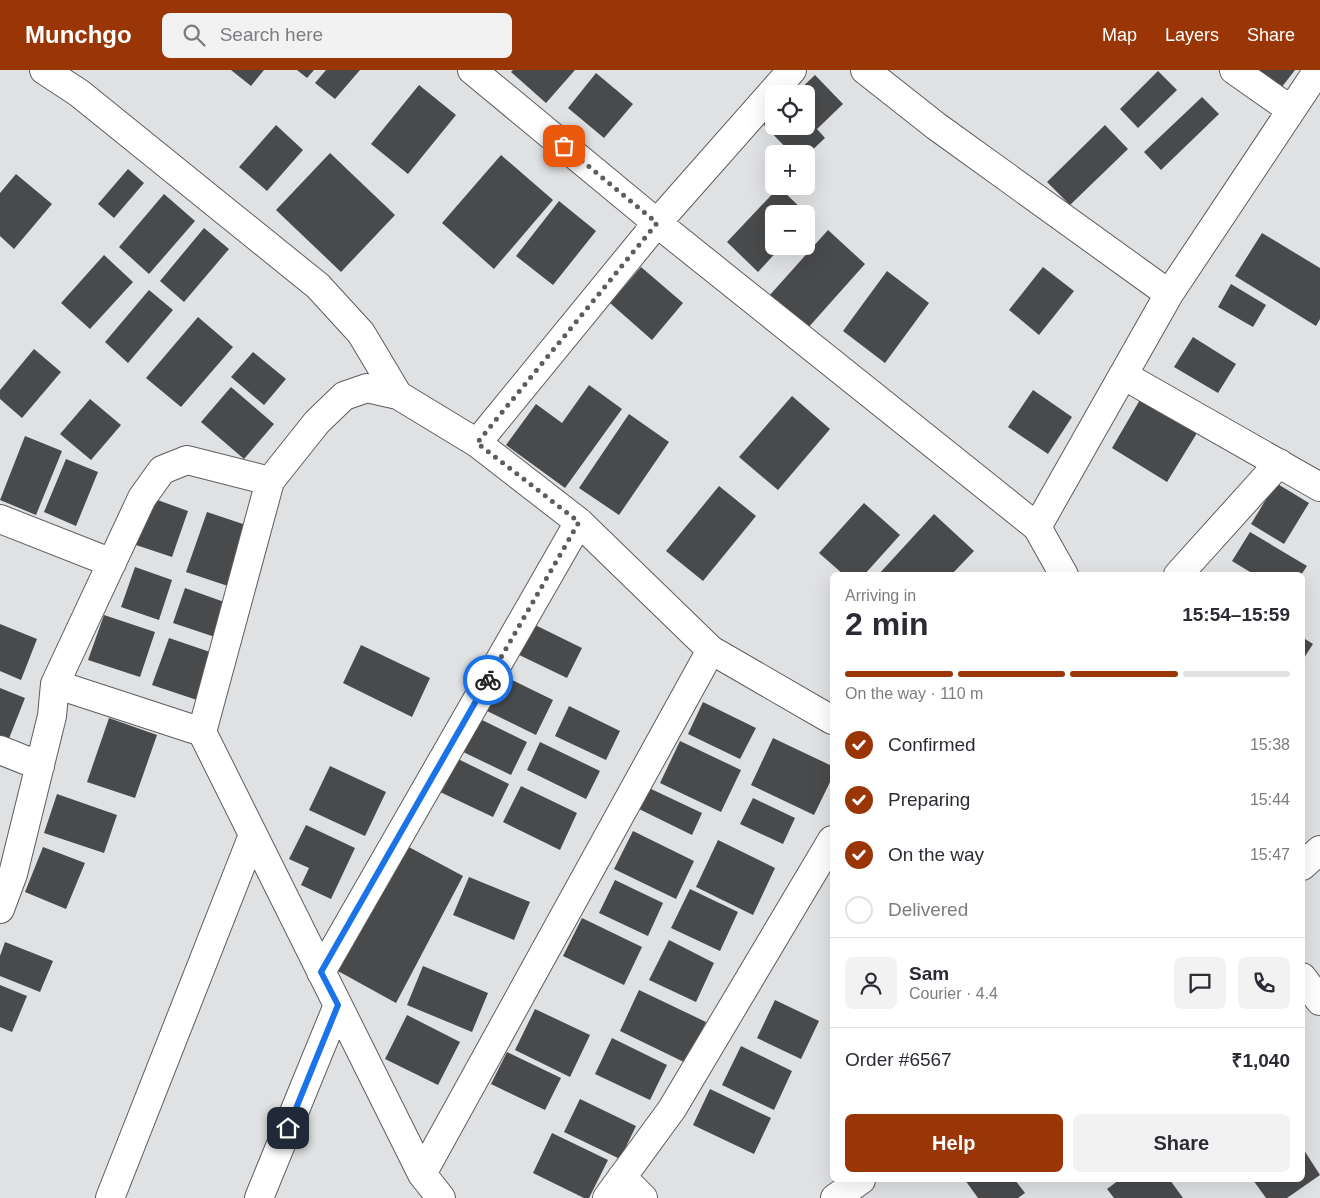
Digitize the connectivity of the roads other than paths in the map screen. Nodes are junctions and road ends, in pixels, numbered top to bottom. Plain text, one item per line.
1 (44, 70) edge
2 (472, 70) edge
3 (792, 70) edge
4 (864, 70) edge
5 (1234, 70) edge
6 (1318, 70) edge
7 (1291, 110) junction
8 (657, 223) junction
9 (1169, 294) junction
10 (1123, 375) junction
11 (398, 395) junction
12 (477, 443) junction
13 (1279, 464) junction
14 (270, 481) junction
15 (1320, 487) edge
16 (0, 519) edge
17 (579, 522) junction
18 (1037, 527) junction
19 (112, 563) junction
20 (1062, 572) edge
21 (1181, 572) edge
22 (711, 650) junction
23 (55, 684) junction
24 (830, 719) edge
25 (202, 732) junction
26 (0, 750) edge
27 (40, 766) junction
28 (253, 835) junction
29 (830, 843) edge
30 (1320, 850) edge
31 (1305, 863) edge
32 (0, 909) edge
33 (321, 972) junction
34 (1305, 981) edge
35 (1320, 1000) edge
36 (338, 1005) junction
37 (422, 1174) junction
38 (858, 1182) edge
39 (614, 1187) edge
40 (110, 1198) edge
41 (259, 1198) edge
42 (441, 1198) edge
43 (643, 1198) edge
44 (835, 1198) edge

1 - 11 street
2 - 8 street
3 - 8 street
4 - 9 street
5 - 7 street
6 - 7 street
7 - 9 street
8 - 12 street
8 - 18 street
9 - 10 street
10 - 13 street
10 - 18 street
11 - 12 street
11 - 14 street
12 - 17 street
13 - 15 street
13 - 21 street
14 - 19 street
14 - 25 street
16 - 19 street
17 - 22 street
17 - 33 street
18 - 20 street
19 - 23 street
22 - 24 street
22 - 37 street
23 - 25 street
23 - 27 street
25 - 28 street
26 - 27 street
27 - 32 street
28 - 33 street
28 - 40 street
29 - 39 street
30 - 31 street
33 - 36 street
34 - 35 street
36 - 37 street
36 - 41 street
37 - 42 street
38 - 44 street
39 - 43 street

